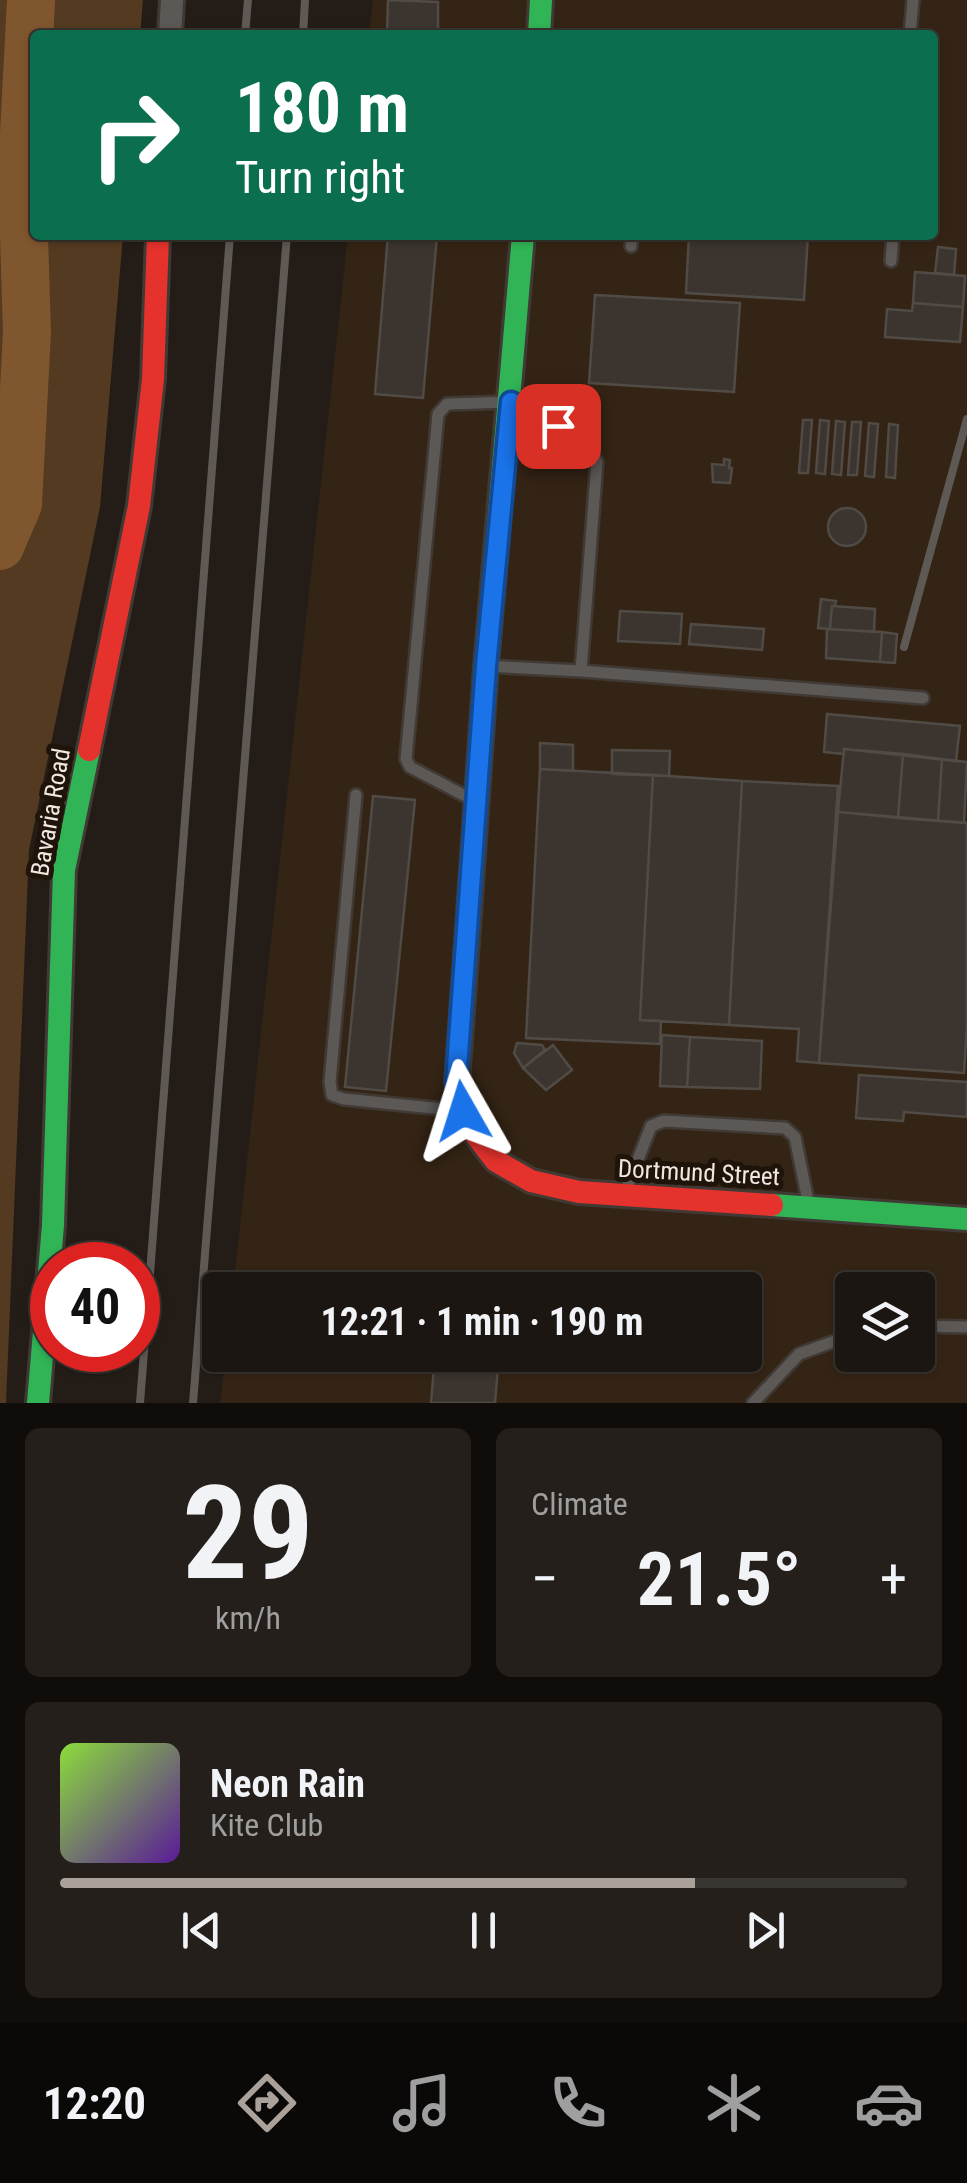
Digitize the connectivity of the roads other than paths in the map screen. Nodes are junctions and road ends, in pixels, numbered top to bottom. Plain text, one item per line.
1 (172, 0) edge
2 (541, 0) edge
3 (913, 0) edge
4 (170, 30) edge
5 (538, 30) edge
6 (910, 30) edge
7 (158, 240) edge
8 (524, 240) edge
9 (893, 240) edge
10 (891, 261) dead end
11 (511, 402) junction
12 (486, 666) junction
13 (581, 671) junction
14 (923, 698) dead end
15 (356, 795) dead end
16 (476, 802) junction
17 (463, 1111) junction
18 (624, 1195) junction
19 (809, 1206) junction
20 (967, 1220) edge
21 (935, 1326) edge
22 (967, 1326) edge
23 (835, 1341) edge
24 (38, 1403) edge
25 (753, 1403) edge

1 - 4 street
2 - 5 street
3 - 6 lane
7 - 24 street, Bavaria Road
8 - 11 street
9 - 10 lane
11 - 12 street
11 - 13 lane
11 - 16 lane
12 - 13 lane
12 - 16 street
13 - 14 lane
15 - 17 lane
16 - 17 street
17 - 18 street, Dortmund Street
18 - 19 street, Dortmund Street
18 - 19 lane
19 - 20 street, Dortmund Street
21 - 22 lane
23 - 25 lane

